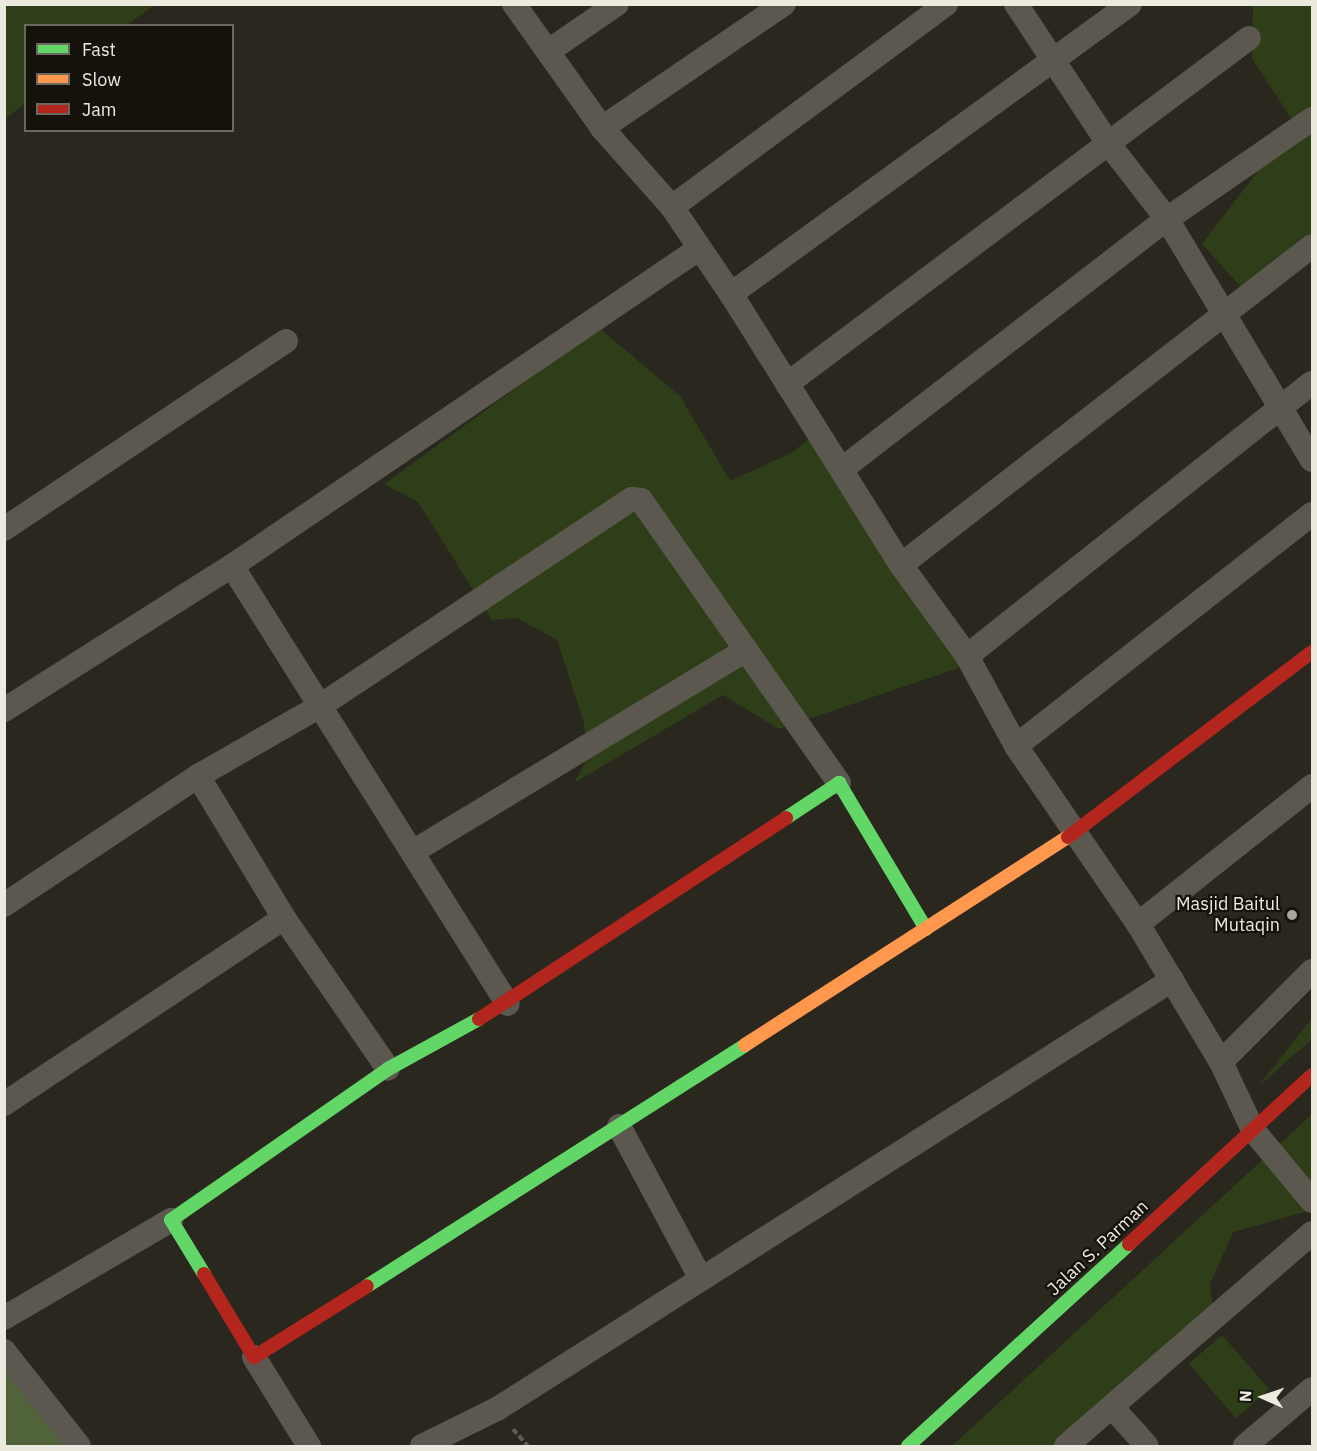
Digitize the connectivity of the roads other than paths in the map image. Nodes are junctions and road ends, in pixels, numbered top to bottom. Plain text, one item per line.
1 (514, 4) edge
2 (617, 4) edge
3 (784, 4) edge
4 (946, 4) edge
5 (1017, 4) edge
6 (1130, 4) edge
7 (1249, 38) dead end
8 (550, 50) junction
9 (1052, 60) junction
10 (1312, 119) edge
11 (602, 128) junction
12 (1108, 143) junction
13 (672, 207) junction
14 (1167, 219) junction
15 (1312, 246) edge
16 (697, 250) junction
17 (731, 294) junction
18 (1225, 311) junction
19 (286, 341) dead end
20 (1312, 383) edge
21 (787, 384) junction
22 (1279, 408) junction
23 (1312, 460) edge
24 (842, 470) junction
25 (1312, 514) edge
26 (4, 529) edge
27 (901, 565) junction
28 (232, 566) junction
29 (746, 650) junction
30 (1312, 652) edge
31 (967, 657) junction
32 (320, 706) junction
33 (4, 710) edge
34 (1016, 746) junction
35 (198, 776) junction
36 (839, 783) junction
37 (1312, 786) edge
38 (1076, 832) junction
39 (412, 852) junction
40 (4, 905) edge
41 (284, 918) junction
42 (1138, 924) junction
43 (926, 929) junction
44 (1312, 971) edge
45 (1172, 980) junction
46 (508, 1004) junction
47 (1221, 1062) junction
48 (388, 1069) junction
49 (1312, 1075) edge
50 (4, 1104) edge
51 (619, 1126) junction
52 (1253, 1130) junction
53 (1312, 1201) edge
54 (171, 1220) junction
55 (1312, 1233) edge
56 (700, 1277) junction
57 (4, 1318) edge
58 (4, 1351) edge
59 (254, 1358) junction
60 (1312, 1389) edge
61 (1112, 1407) junction
62 (79, 1446) edge
63 (309, 1446) edge
64 (422, 1446) edge
65 (908, 1446) edge
66 (1066, 1446) edge
67 (1147, 1446) edge
68 (1245, 1446) edge

1 - 8 street
2 - 8 street
3 - 11 street
4 - 13 street
5 - 9 street
6 - 9 street
7 - 12 street
8 - 11 street
9 - 12 street
9 - 17 street
10 - 14 street
11 - 13 street
12 - 14 street
12 - 21 street
13 - 16 street
14 - 18 street
14 - 24 street
15 - 18 street
16 - 17 street
16 - 28 street
17 - 21 street
18 - 22 street
18 - 27 street
19 - 26 street
20 - 22 street
21 - 24 street
22 - 23 street
22 - 31 street
24 - 27 street
25 - 34 street
27 - 31 street
28 - 32 street
28 - 33 street
29 - 32 street
29 - 36 street
29 - 39 street
30 - 38 street
31 - 34 street
32 - 35 street
32 - 39 street
34 - 38 street
35 - 40 street
35 - 41 street
36 - 43 street
36 - 46 street
37 - 42 street
38 - 42 street
38 - 43 street
39 - 46 street
41 - 48 street
41 - 50 street
42 - 45 street
43 - 51 street
44 - 47 street
45 - 47 street
45 - 56 street
46 - 48 street
47 - 52 street
48 - 54 street
49 - 52 street, Jalan S. Parman
51 - 56 street
51 - 59 street
52 - 53 street
52 - 65 street, Jalan S. Parman
54 - 57 street
54 - 59 street
55 - 61 street
56 - 64 street
58 - 62 street
59 - 63 street
60 - 68 street
61 - 66 street
61 - 67 street

